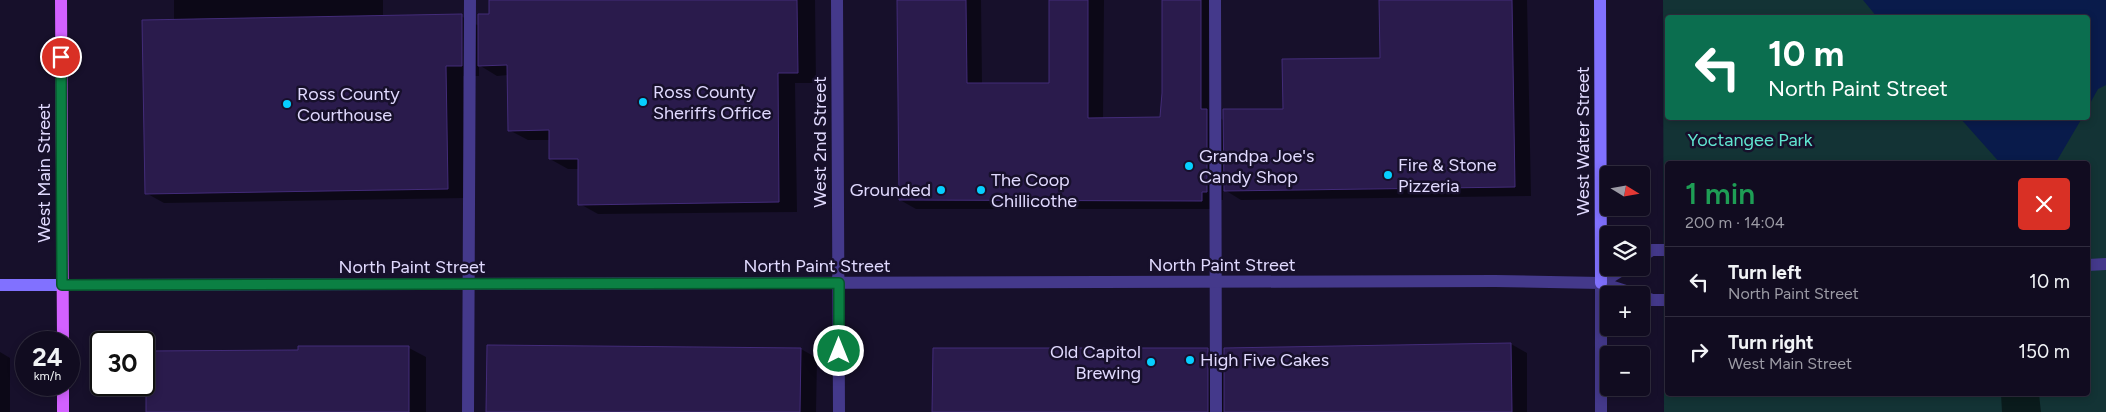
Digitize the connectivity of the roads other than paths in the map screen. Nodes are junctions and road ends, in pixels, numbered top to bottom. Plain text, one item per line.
1 (61, 0) edge
2 (470, 0) edge
3 (837, 0) edge
4 (1215, 0) edge
5 (1600, 0) edge
6 (1665, 250) edge
7 (1650, 251) edge
8 (2106, 264) edge
9 (2090, 265) edge
10 (1612, 276) edge
11 (1215, 282) junction
12 (839, 283) junction
13 (1601, 283) junction
14 (468, 284) junction
15 (0, 285) edge
16 (62, 285) junction
17 (1610, 286) edge
18 (1650, 299) edge
19 (1665, 300) edge
20 (63, 331) edge
21 (63, 396) edge
22 (63, 412) edge
23 (468, 412) edge
24 (839, 412) edge
25 (1216, 412) edge
26 (1601, 412) edge

1 - 16 main road, West Main Street
2 - 14 street
3 - 12 street, West 2nd Street
4 - 11 street
5 - 13 street, West Water Street
6 - 7 street
8 - 9 street
10 - 13 street
11 - 12 street, North Paint Street
11 - 13 street, North Paint Street
11 - 25 street
12 - 14 street, North Paint Street
12 - 24 street, West 2nd Street
13 - 17 street, North Paint Street
13 - 26 street
14 - 16 street, North Paint Street
14 - 23 street
15 - 16 street
16 - 20 main road, West Main Street
18 - 19 street, North Paint Street
21 - 22 main road

